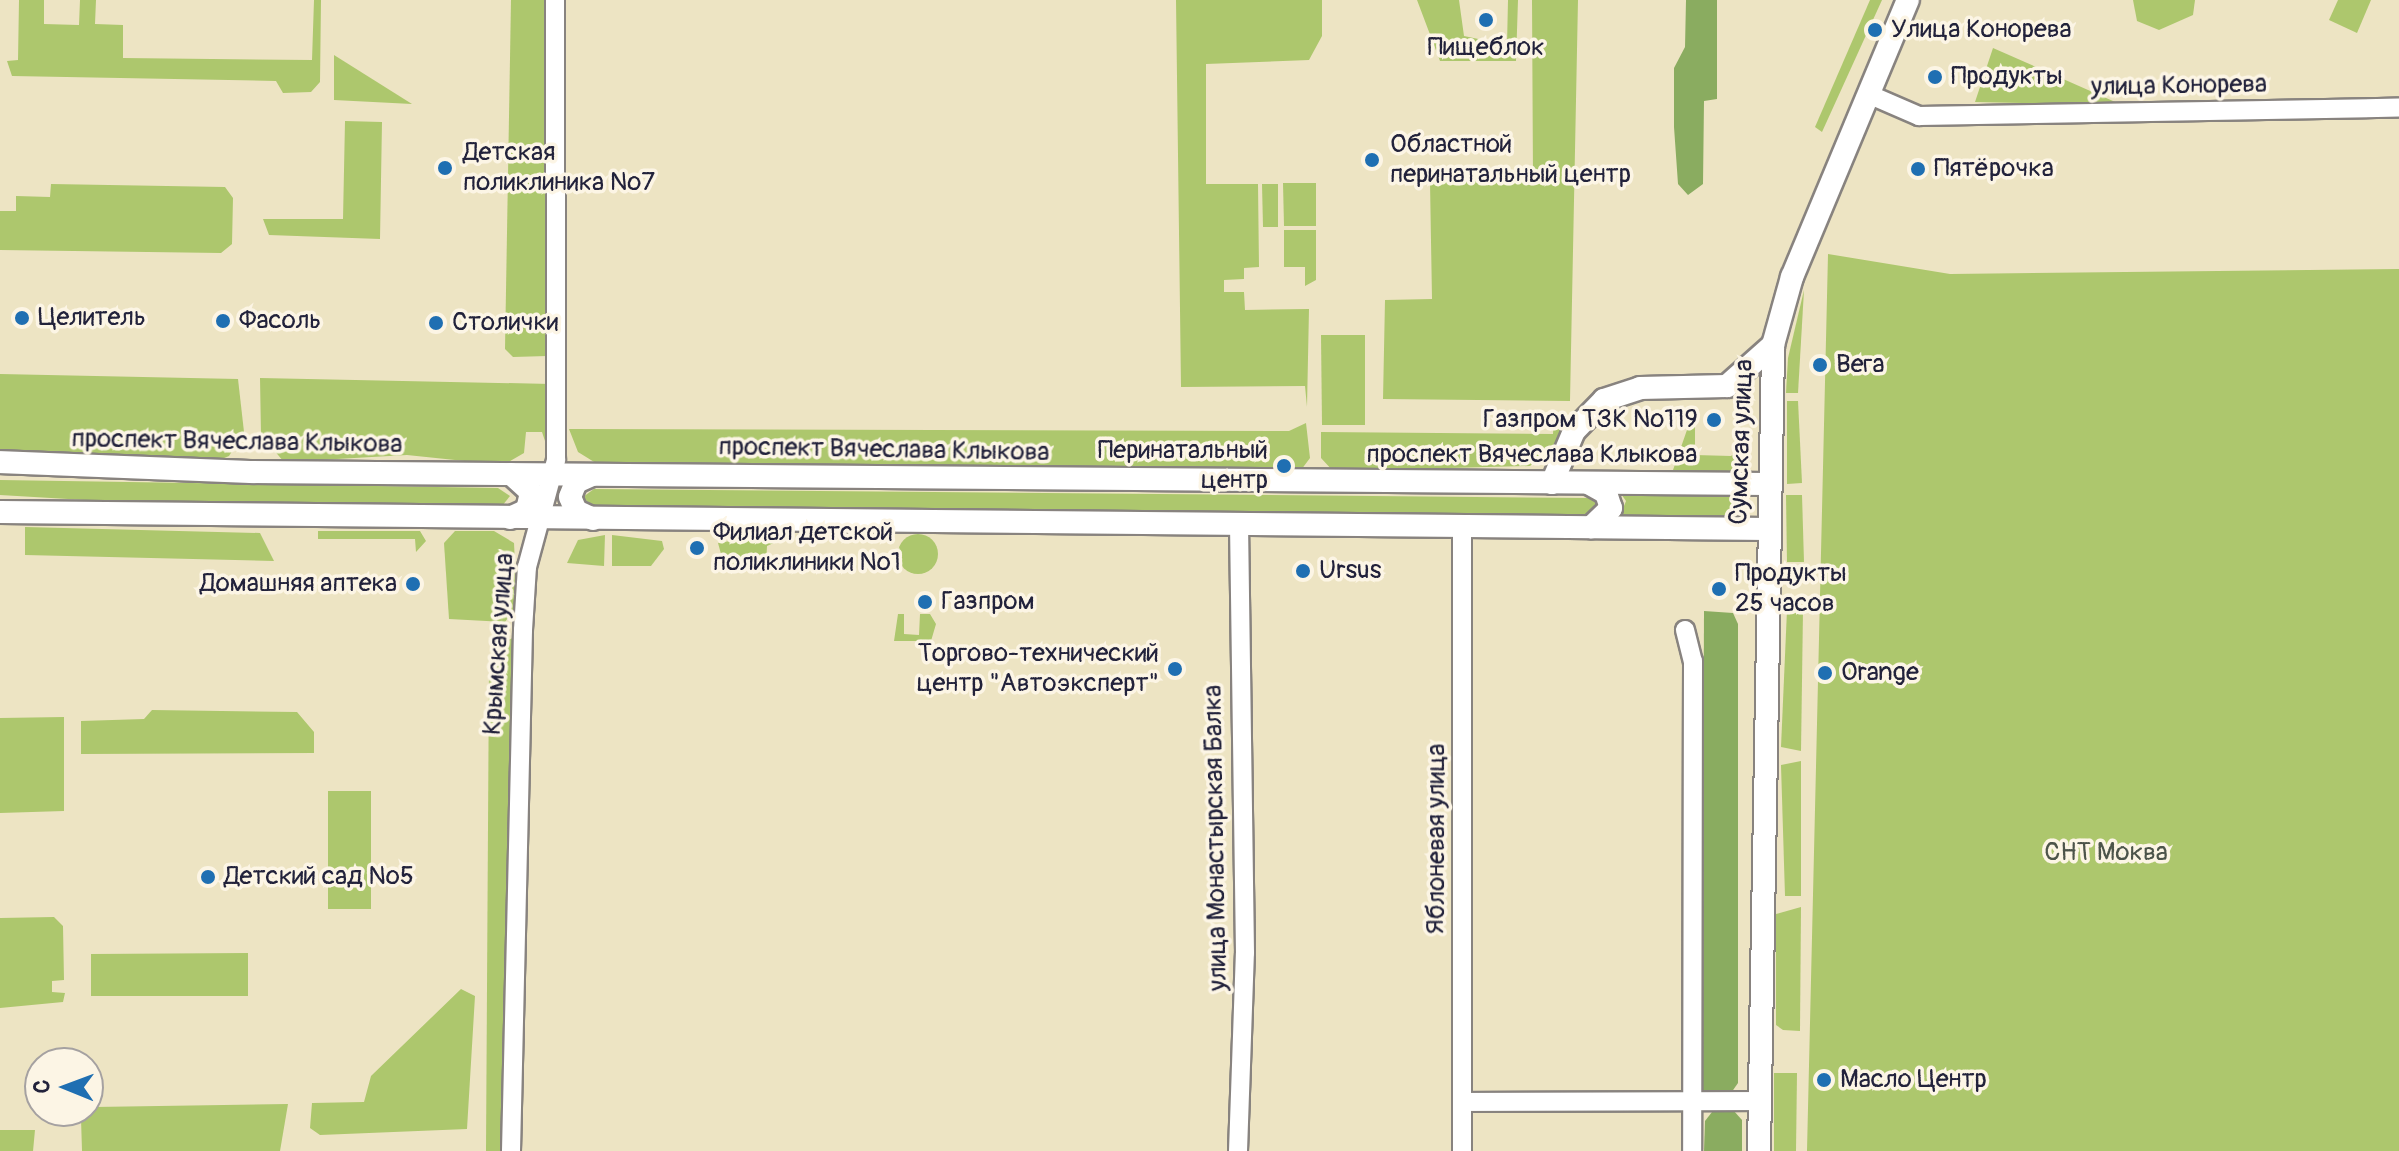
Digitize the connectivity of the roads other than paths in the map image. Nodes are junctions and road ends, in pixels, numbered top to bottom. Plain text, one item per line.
1 (555, 0) edge
2 (1908, 0) edge
3 (1868, 94) junction
4 (2399, 108) edge
5 (1773, 345) junction
6 (0, 462) edge
7 (511, 474) junction
8 (553, 475) junction
9 (592, 475) junction
10 (1552, 483) junction
11 (1588, 483) junction
12 (1768, 484) junction
13 (0, 512) edge
14 (510, 518) junction
15 (543, 519) junction
16 (593, 519) junction
17 (1239, 524) junction
18 (1462, 526) junction
19 (1591, 527) junction
20 (1768, 529) junction
21 (1685, 630) dead end
22 (1693, 1100) junction
23 (1759, 1101) junction
24 (1463, 1102) junction
25 (511, 1151) edge
26 (1238, 1151) edge
27 (1462, 1151) edge
28 (1692, 1151) edge
29 (1759, 1151) edge

1 - 8 street, Крымская улица
2 - 3 main road, Сумская улица
3 - 4 street, улица Конорева
3 - 5 main road, Сумская улица
5 - 10 main road
5 - 12 main road, Сумская улица
6 - 7 main road, проспект Вячеслава Клыкова
7 - 8 main road, проспект Вячеслава Клыкова
7 - 14 main road
8 - 9 main road, проспект Вячеслава Клыкова
8 - 15 street, Крымская улица
9 - 10 main road, проспект Вячеслава Клыкова
9 - 16 main road
10 - 11 main road, проспект Вячеслава Клыкова
11 - 12 main road, проспект Вячеслава Клыкова
11 - 19 main road
12 - 20 main road, Сумская улица
13 - 14 main road
14 - 15 main road
15 - 16 main road
15 - 25 street, Крымская улица
16 - 17 main road
17 - 18 main road
17 - 26 street, улица Монастырская Балка
18 - 19 main road
18 - 24 street, Яблоневая улица
19 - 20 main road
20 - 23 main road, Сумская улица
21 - 22 street
22 - 23 street
22 - 24 street
22 - 28 street
23 - 29 main road, Сумская улица
24 - 27 street, Яблоневая улица

